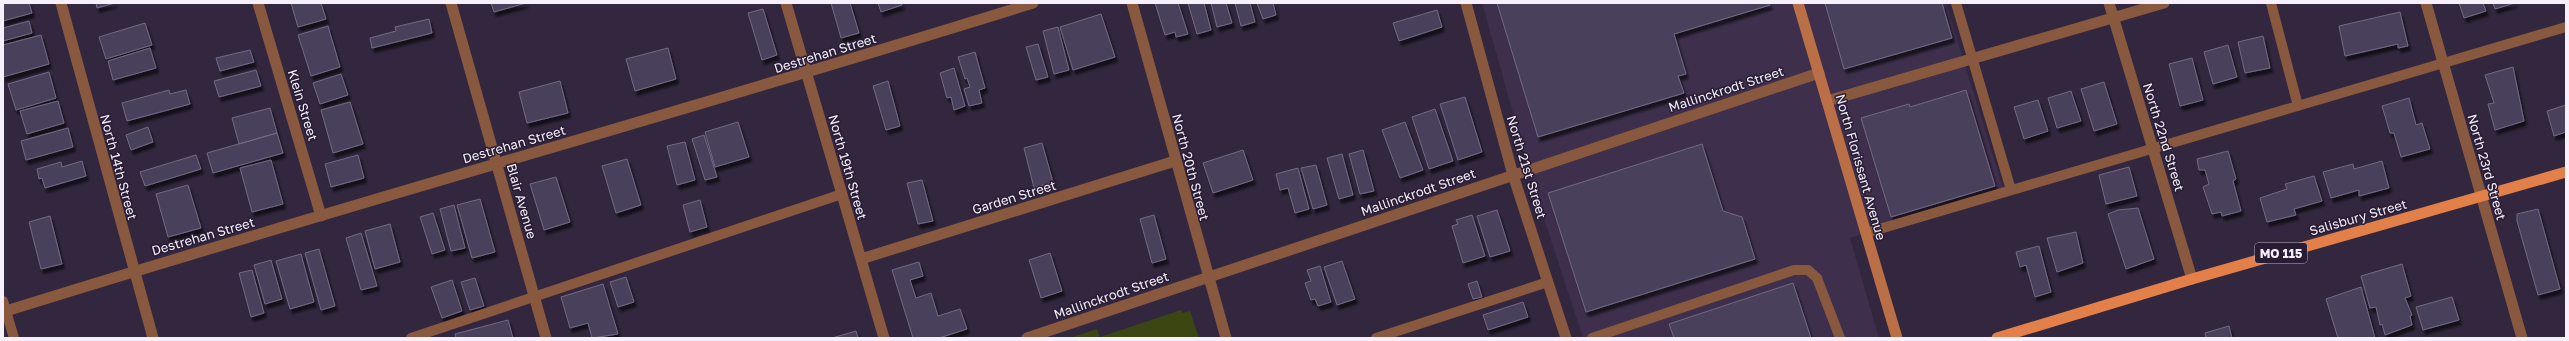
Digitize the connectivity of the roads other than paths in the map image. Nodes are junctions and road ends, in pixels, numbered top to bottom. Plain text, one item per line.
1 (61, 3) edge
2 (258, 3) edge
3 (451, 3) edge
4 (786, 3) edge
5 (1033, 3) edge
6 (1132, 3) edge
7 (1466, 3) edge
8 (1798, 3) edge
9 (1956, 3) edge
10 (2109, 3) edge
11 (2164, 3) edge
12 (2271, 3) edge
13 (2426, 3) edge
14 (2113, 18) junction
15 (2566, 27) edge
16 (1973, 58) junction
17 (2443, 63) junction
18 (1819, 73) junction
19 (806, 74) junction
20 (1827, 101) junction
21 (2298, 106) junction
22 (2153, 149) junction
23 (1175, 161) junction
24 (497, 163) junction
25 (2566, 172) edge
26 (1513, 174) junction
27 (2011, 190) junction
28 (842, 194) junction
29 (2481, 196) junction
30 (321, 216) junction
31 (1866, 233) junction
32 (861, 259) junction
33 (133, 272) junction
34 (1207, 277) junction
35 (2192, 279) junction
36 (1548, 282) junction
37 (535, 298) junction
38 (4, 308) edge
39 (14, 338) edge
40 (153, 338) edge
41 (411, 338) edge
42 (546, 338) edge
43 (884, 338) edge
44 (1027, 338) edge
45 (1226, 338) edge
46 (1376, 338) edge
47 (1566, 338) edge
48 (1592, 338) edge
49 (1840, 338) edge
50 (1897, 338) edge
51 (1997, 338) edge
52 (2522, 338) edge

1 - 33 street, North 14th Street
2 - 30 street, Klein Street
3 - 24 street, Blair Avenue
4 - 19 street, North 19th Street
5 - 19 street, Destrehan Street
6 - 23 street, North 20th Street
7 - 26 street, North 21st Street
8 - 18 main road, North Florissant Avenue
9 - 16 lane
10 - 14 street, North 22nd Street
11 - 14 street
12 - 21 lane
13 - 17 street, North 23rd Street
14 - 16 street
14 - 22 street, North 22nd Street
15 - 17 lane
16 - 20 street
16 - 27 lane
17 - 21 lane
17 - 29 street, North 23rd Street
18 - 20 main road, North Florissant Avenue
18 - 26 street, Mallinckrodt Street
19 - 24 street, Destrehan Street
19 - 28 street, North 19th Street
20 - 31 main road, North Florissant Avenue
21 - 22 lane
22 - 27 lane
22 - 35 street, North 22nd Street
23 - 32 street, Garden Street
23 - 34 street, North 20th Street
24 - 30 street, Destrehan Street
24 - 37 street, Blair Avenue
25 - 29 main road, Salisbury Street / MO 115
26 - 34 street, Mallinckrodt Street
26 - 36 street, North 21st Street
27 - 31 lane
28 - 32 street, North 19th Street
28 - 37 lane
29 - 35 main road, Salisbury Street / MO 115
29 - 52 street, North 23rd Street
30 - 33 street, Destrehan Street
31 - 50 main road, North Florissant Avenue
32 - 43 street, North 19th Street
33 - 38 street, Destrehan Street
33 - 40 street, North 14th Street
34 - 44 street, Mallinckrodt Street
34 - 45 street, North 20th Street
35 - 51 main road, Salisbury Street / MO 115
36 - 46 lane
36 - 47 street, North 21st Street
37 - 41 lane
37 - 42 street, Blair Avenue
38 - 39 lane
48 - 49 lane

